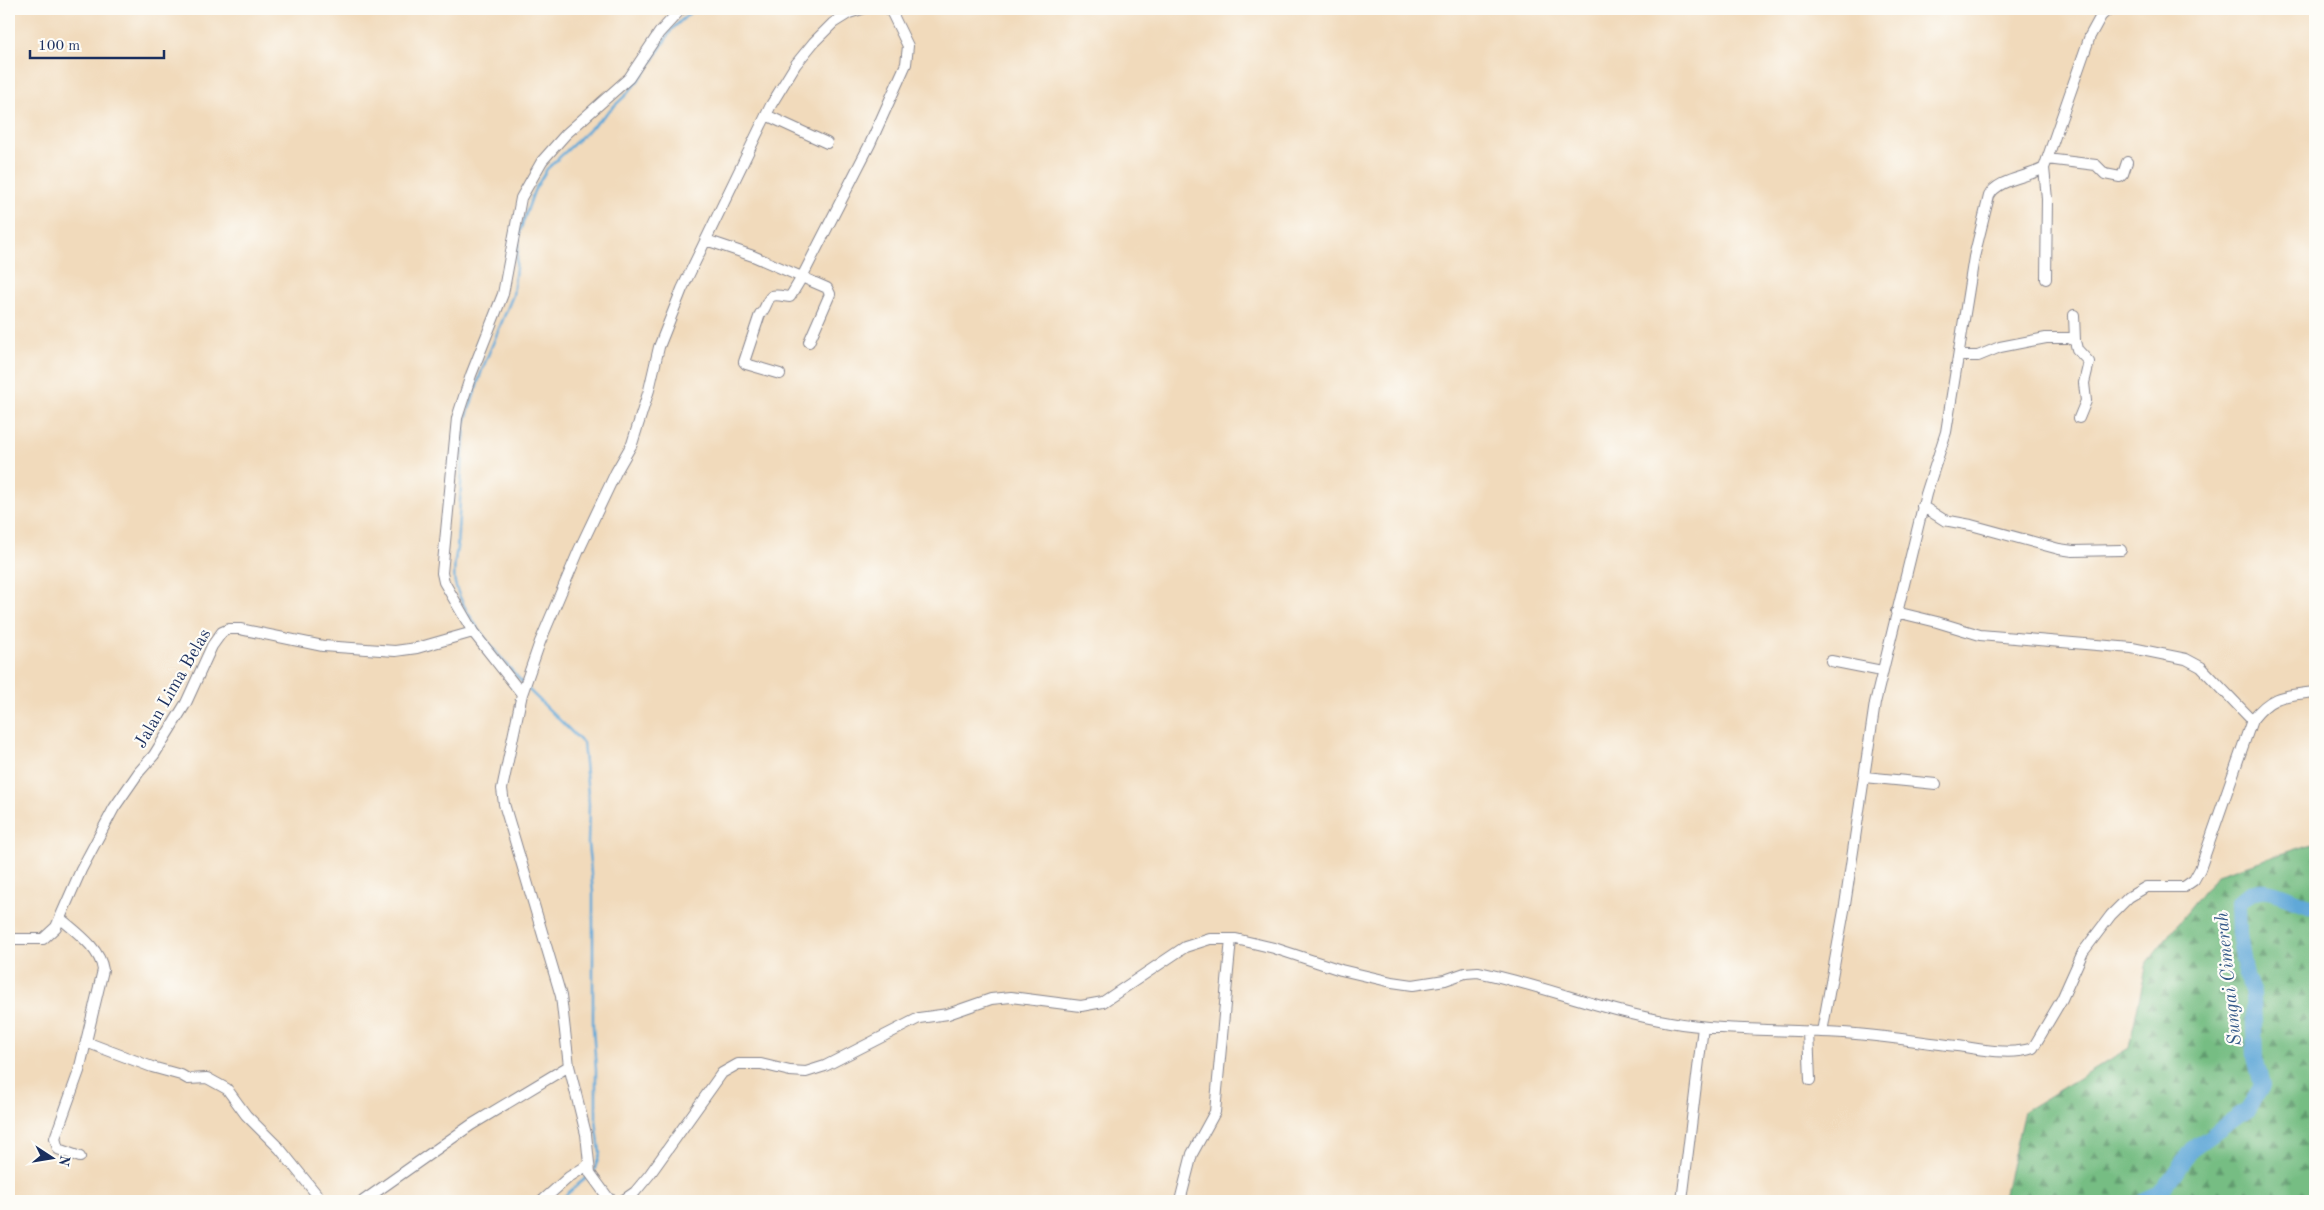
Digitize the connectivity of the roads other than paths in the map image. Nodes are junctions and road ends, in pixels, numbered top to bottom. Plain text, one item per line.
1 (681, 9) edge
2 (862, 9) edge
3 (890, 9) edge
4 (2109, 9) edge
5 (766, 115) junction
6 (827, 143) dead end
7 (2127, 162) dead end
8 (2045, 164) junction
9 (706, 240) junction
10 (802, 277) junction
11 (2046, 279) dead end
12 (2074, 315) dead end
13 (2075, 341) junction
14 (809, 342) dead end
15 (1960, 356) junction
16 (780, 374) dead end
17 (2079, 418) dead end
18 (1922, 506) junction
19 (2121, 550) dead end
20 (1896, 612) junction
21 (472, 632) junction
22 (1831, 661) dead end
23 (1882, 671) junction
24 (523, 692) junction
25 (2315, 692) edge
26 (2252, 720) junction
27 (1865, 777) junction
28 (1936, 784) dead end
29 (60, 918) junction
30 (9, 939) edge
31 (1232, 939) junction
32 (1703, 1027) junction
33 (1808, 1031) junction
34 (1822, 1032) junction
35 (86, 1042) junction
36 (569, 1066) junction
37 (1810, 1080) dead end
38 (80, 1157) dead end
39 (591, 1173) junction
40 (322, 1201) edge
41 (363, 1201) edge
42 (542, 1201) edge
43 (615, 1201) edge
44 (622, 1201) edge
45 (1180, 1201) edge
46 (1682, 1201) edge

1 - 21 street
2 - 5 street
3 - 10 street
4 - 8 street
5 - 6 street
5 - 9 street
7 - 8 street
8 - 11 street
8 - 15 street
9 - 10 street
9 - 24 street
10 - 14 street
10 - 16 street
12 - 13 street
13 - 15 street
13 - 17 street
15 - 18 street
18 - 19 street
18 - 20 street
20 - 23 street
20 - 26 street
21 - 24 street
21 - 29 street, Jalan Lima Belas
22 - 23 street
23 - 27 street
24 - 36 street
25 - 26 street
26 - 34 street
27 - 28 street
27 - 34 street
29 - 30 street, Jalan Lima Belas
29 - 35 street
31 - 32 street
31 - 44 street
31 - 45 street
32 - 33 street
32 - 46 street
33 - 34 street
33 - 37 street
35 - 38 street
35 - 40 street
36 - 39 street
36 - 41 street
39 - 42 street
39 - 43 street

